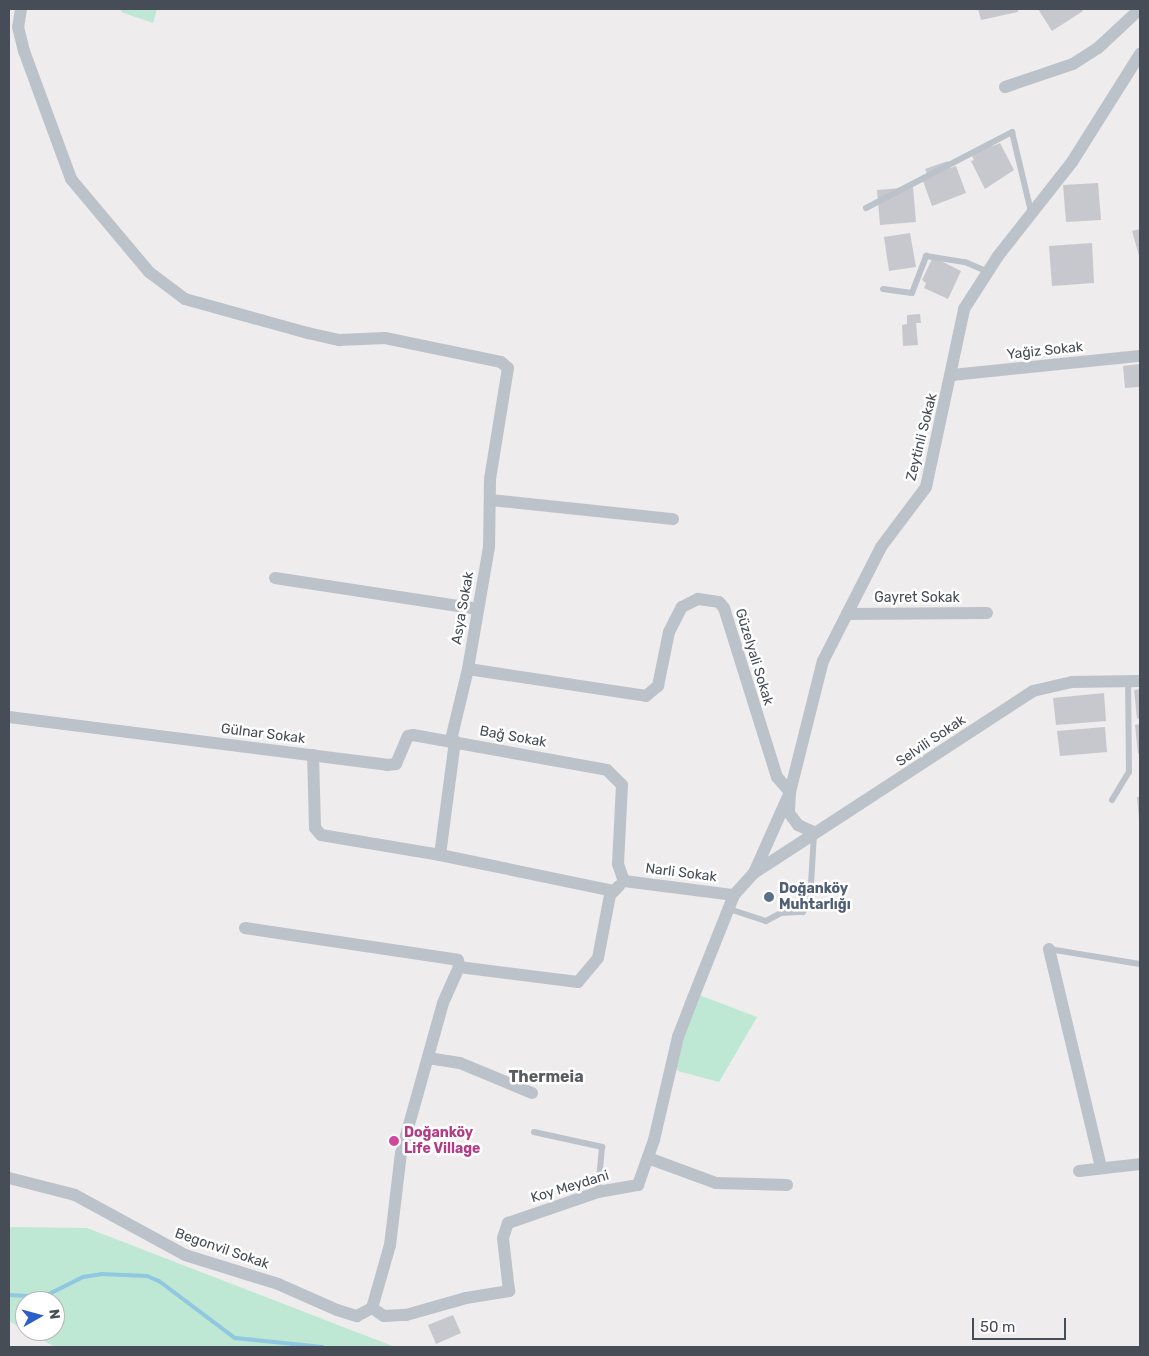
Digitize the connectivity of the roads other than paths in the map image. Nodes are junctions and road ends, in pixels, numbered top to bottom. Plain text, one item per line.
1 (21, 9) edge
2 (1140, 9) edge
3 (1140, 54) edge
4 (1005, 87) dead end
5 (866, 208) dead end
6 (1031, 214) junction
7 (986, 271) junction
8 (884, 290) dead end
9 (1140, 356) edge
10 (952, 375) junction
11 (491, 500) junction
12 (673, 519) dead end
13 (275, 578) dead end
14 (478, 609) junction
15 (987, 613) dead end
16 (847, 614) junction
17 (468, 669) junction
18 (1134, 681) edge
19 (9, 717) edge
20 (453, 741) junction
21 (313, 755) junction
22 (790, 792) junction
23 (1112, 800) dead end
24 (814, 832) junction
25 (440, 856) junction
26 (754, 873) junction
27 (624, 881) junction
28 (614, 891) junction
29 (734, 895) junction
30 (729, 909) junction
31 (245, 928) dead end
32 (1049, 949) joint
33 (1140, 964) edge
34 (460, 966) junction
35 (428, 1058) junction
36 (532, 1093) dead end
37 (534, 1132) dead end
38 (648, 1158) junction
39 (1140, 1164) edge
40 (1101, 1168) junction
41 (1079, 1171) dead end
42 (9, 1178) edge
43 (787, 1184) dead end
44 (598, 1192) junction
45 (372, 1308) junction

1 - 11 street, Asya Sokak
2 - 4 street
3 - 6 street, Zeytinli Sokak
5 - 6 lane
6 - 7 street, Zeytinli Sokak
7 - 8 lane
7 - 10 street, Zeytinli Sokak
9 - 10 street, Yağiz Sokak
10 - 16 street, Zeytinli Sokak
11 - 12 street
11 - 14 street, Asya Sokak
13 - 14 street
14 - 17 street, Asya Sokak
15 - 16 street, Gayret Sokak
16 - 22 street, Zeytinli Sokak
17 - 20 street, Asya Sokak
17 - 22 street, Güzelyali Sokak
18 - 23 lane
18 - 24 street, Selvili Sokak
19 - 21 street, Gülnar Sokak
20 - 21 street, Bağ Sokak
20 - 25 street, Asya Sokak
20 - 27 street, Bağ Sokak
21 - 25 street, Gülnar Sokak
22 - 24 street
22 - 26 street, Zeytinli Sokak
24 - 26 street, Selvili Sokak
24 - 30 lane
25 - 28 street, Gülnar Sokak
26 - 29 street, Zeytinli Sokak
27 - 28 street
27 - 29 street, Narli Sokak
28 - 34 street
29 - 30 street, Koy Meydani
30 - 38 street, Koy Meydani
31 - 34 street
32 - 33 lane
32 - 40 street
34 - 35 street
35 - 36 street
35 - 45 street
37 - 44 lane
38 - 43 street
38 - 44 street, Koy Meydani
39 - 40 street
40 - 41 street
42 - 45 street, Begonvil Sokak
44 - 45 street, Koy Meydani

